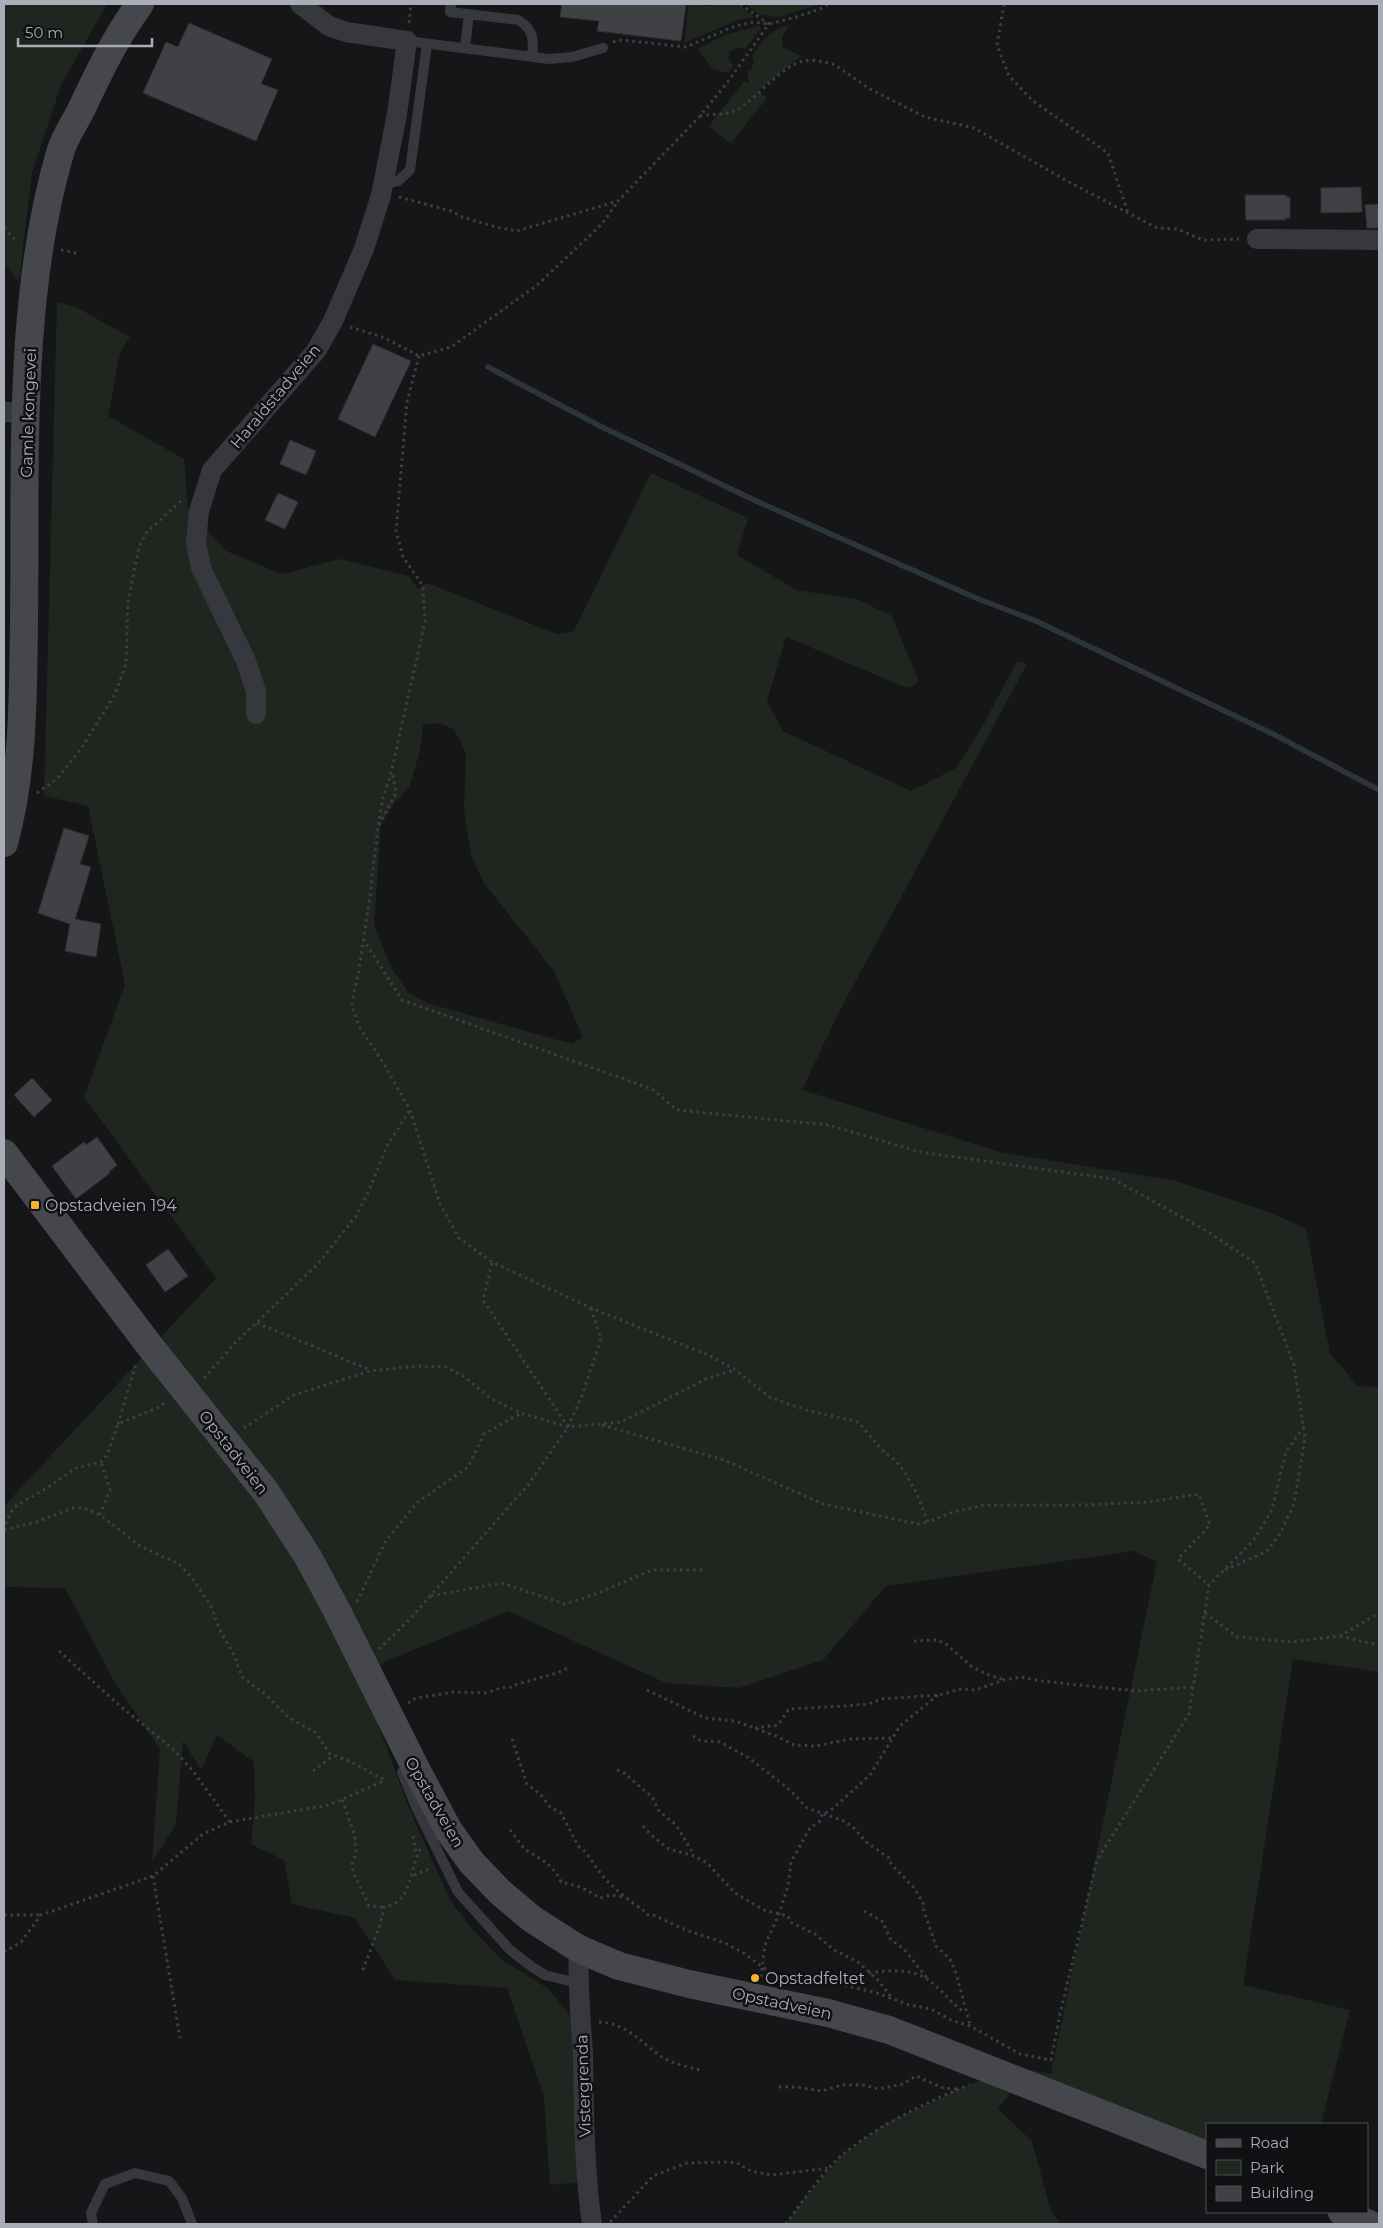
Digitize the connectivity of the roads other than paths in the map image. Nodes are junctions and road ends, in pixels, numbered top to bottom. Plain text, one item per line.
1 (140, 4) edge
2 (300, 4) edge
3 (451, 4) edge
4 (469, 14) junction
5 (407, 41) junction
6 (427, 44) junction
7 (465, 48) junction
8 (602, 48) road end
9 (532, 57) junction
10 (382, 190) junction
11 (1257, 238) road end
12 (1379, 240) edge
13 (15, 412) edge
14 (256, 714) dead end
15 (4, 844) edge
16 (4, 1153) edge
17 (402, 1772) road end
18 (579, 1948) junction
19 (577, 1982) junction
20 (1206, 2156) edge
21 (1344, 2213) edge
22 (93, 2224) edge
23 (192, 2224) edge
24 (592, 2224) edge
25 (1369, 2224) edge

1 - 13 street, Gamle kongevei
2 - 5 street
3 - 4 lane
4 - 7 lane
4 - 9 lane
5 - 6 lane
5 - 10 street, Haraldstadveien
6 - 7 lane
6 - 10 lane
7 - 9 lane
8 - 9 lane
10 - 14 street, Haraldstadveien
11 - 12 street
13 - 15 street, Gamle kongevei
16 - 18 street, Opstadveien
17 - 19 lane
18 - 19 street, Vistergrenda
18 - 20 street, Opstadveien
19 - 24 street, Vistergrenda
21 - 25 street
22 - 23 lane

